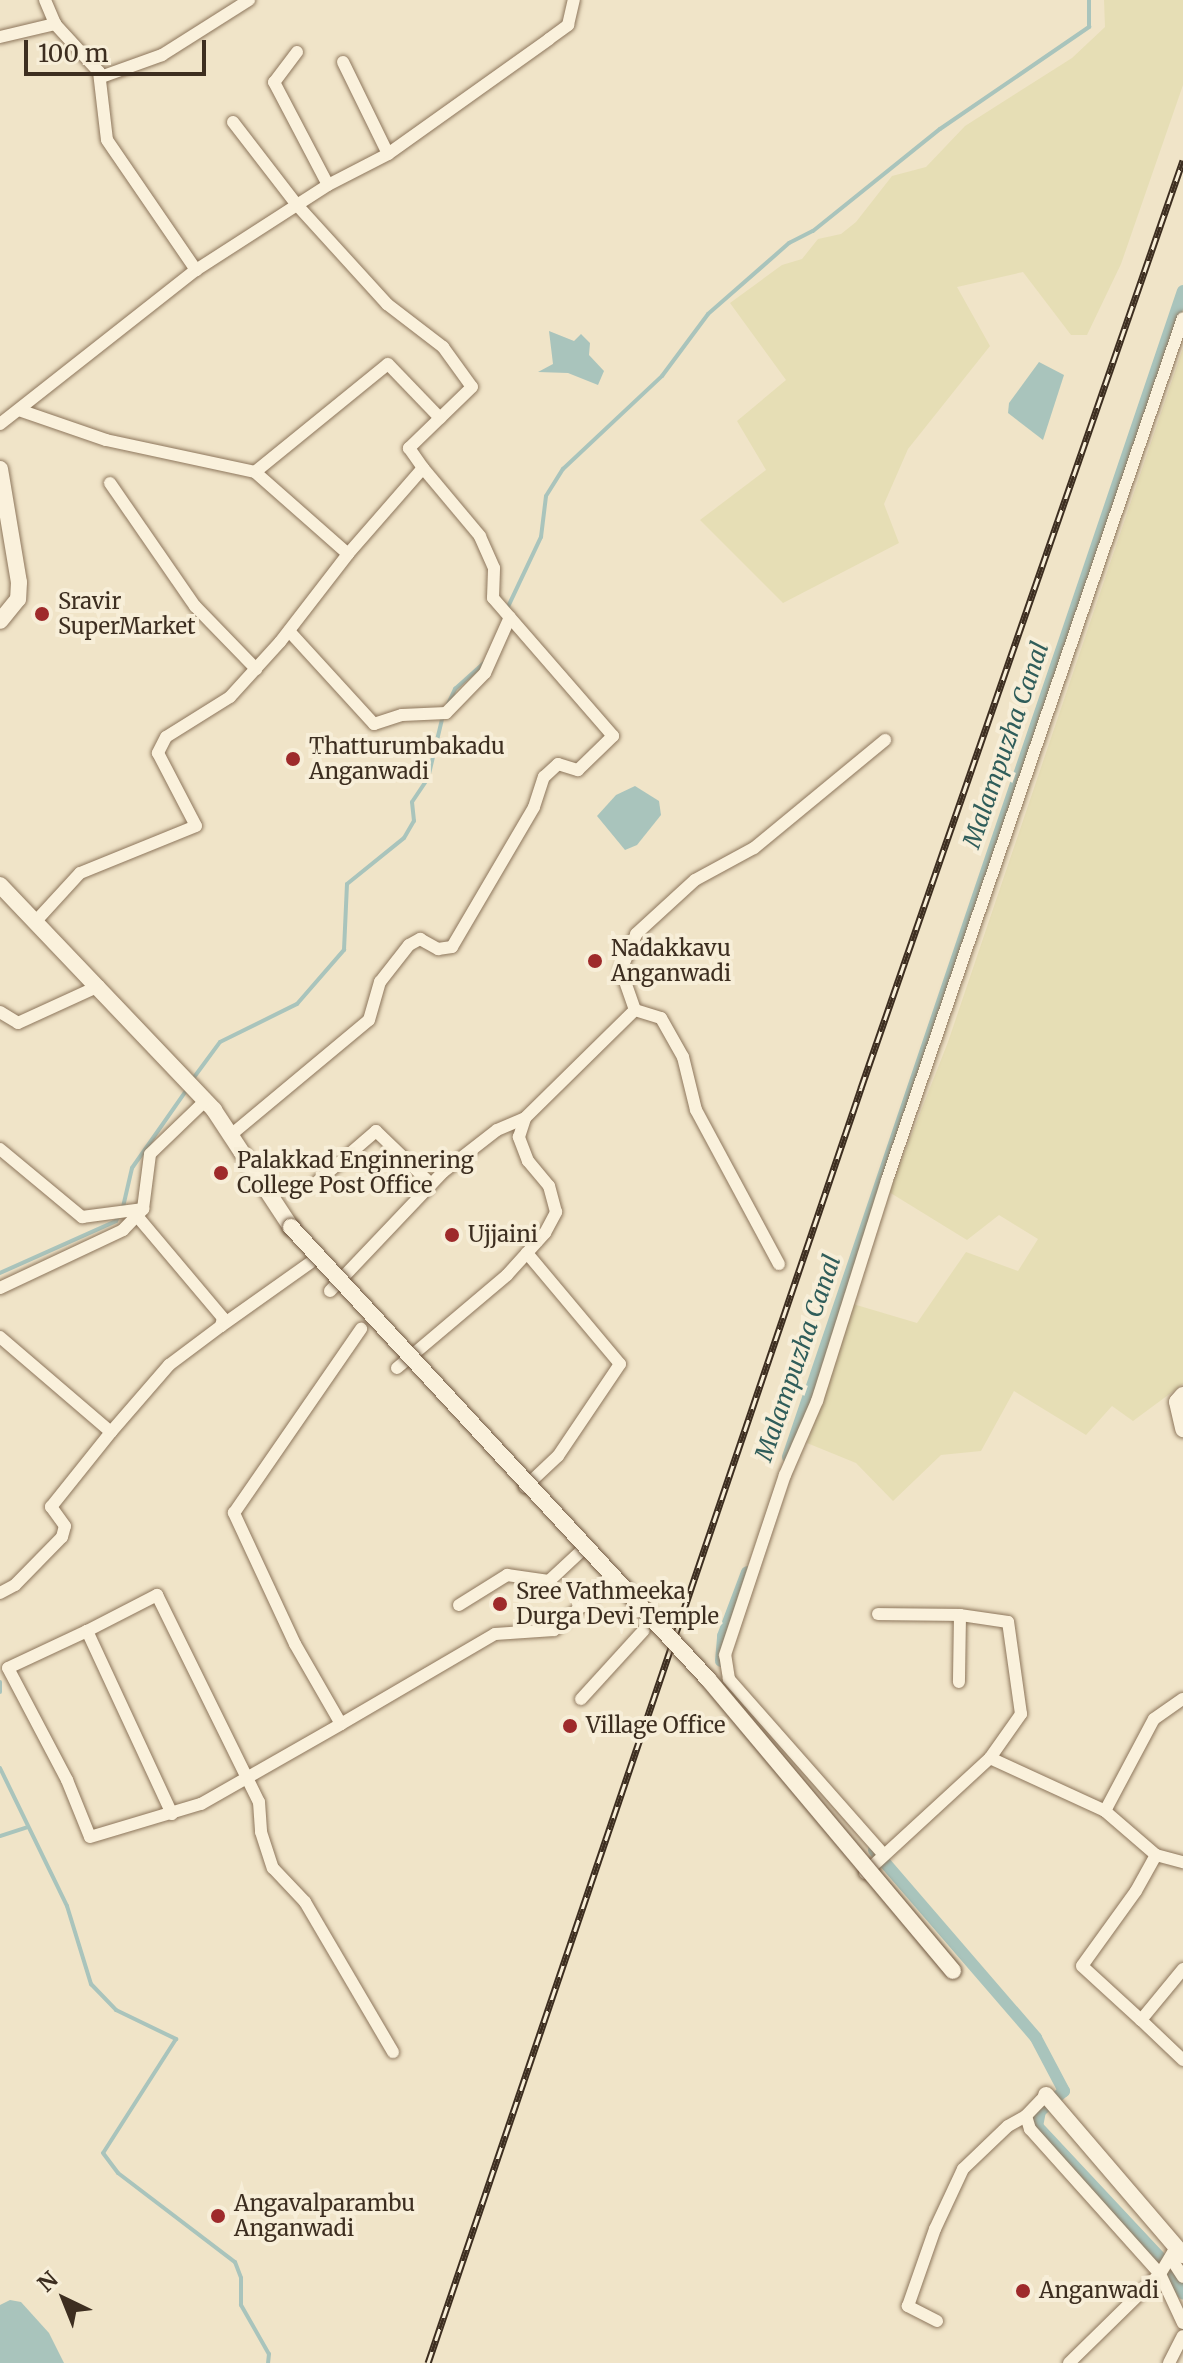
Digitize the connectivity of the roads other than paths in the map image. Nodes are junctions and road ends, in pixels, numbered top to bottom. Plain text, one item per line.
1 (45, 0) edge
2 (249, 0) edge
3 (574, 0) edge
4 (55, 24) junction
5 (0, 37) edge
6 (297, 52) dead end
7 (343, 62) dead end
8 (101, 77) junction
9 (233, 122) dead end
10 (388, 154) junction
11 (328, 185) junction
12 (297, 205) junction
13 (196, 270) junction
14 (1183, 318) edge
15 (19, 410) junction
16 (440, 418) junction
17 (0, 424) edge
18 (423, 468) junction
19 (0, 469) edge
20 (255, 472) junction
21 (110, 483) dead end
22 (348, 554) junction
23 (510, 617) junction
24 (0, 621) edge
25 (289, 631) junction
26 (256, 669) junction
27 (885, 740) dead end
28 (0, 885) edge
29 (36, 921) junction
30 (99, 986) junction
31 (635, 1010) junction
32 (0, 1012) edge
33 (195, 1091) junction
34 (525, 1118) junction
35 (232, 1134) junction
36 (0, 1149) edge
37 (317, 1182) dead end
38 (431, 1184) junction
39 (138, 1211) junction
40 (527, 1253) junction
41 (311, 1262) dead end
42 (779, 1264) dead end
43 (0, 1288) edge
44 (330, 1291) dead end
45 (221, 1326) junction
46 (361, 1329) dead end
47 (0, 1337) edge
48 (397, 1368) dead end
49 (1183, 1395) edge
50 (1183, 1429) edge
51 (111, 1432) junction
52 (525, 1487) dead end
53 (580, 1552) dead end
54 (606, 1585) dead end
55 (0, 1593) edge
56 (459, 1605) dead end
57 (878, 1614) dead end
58 (960, 1615) junction
59 (644, 1630) dead end
60 (87, 1631) junction
61 (959, 1682) dead end
62 (744, 1697) junction
63 (581, 1699) dead end
64 (1183, 1699) edge
65 (728, 1719) dead end
66 (341, 1724) junction
67 (990, 1758) junction
68 (246, 1775) junction
69 (1105, 1811) junction
70 (172, 1814) junction
71 (1156, 1855) junction
72 (882, 1857) junction
73 (1182, 1860) edge
74 (864, 1874) dead end
75 (1183, 1969) edge
76 (953, 1971) dead end
77 (1141, 2020) junction
78 (393, 2052) dead end
79 (1182, 2057) edge
80 (1050, 2101) joint
81 (1026, 2116) junction
82 (1177, 2255) edge
83 (1160, 2274) junction
84 (1183, 2277) edge
85 (937, 2321) dead end
86 (1183, 2323) edge
87 (1183, 2336) edge
88 (1069, 2363) edge
89 (1169, 2363) edge

1 - 4 street
2 - 8 street
3 - 10 street
4 - 5 street
4 - 8 street
6 - 11 street
7 - 10 street
8 - 13 street
9 - 12 street
10 - 11 street
11 - 12 street
12 - 13 street
12 - 16 street
13 - 15 street
14 - 62 street
15 - 17 street
15 - 20 street
16 - 18 street
16 - 20 street
18 - 22 street
18 - 23 street
19 - 24 main road
20 - 22 street
21 - 26 street
22 - 25 street
23 - 25 street
23 - 35 street
25 - 26 street
26 - 29 street
27 - 31 street
28 - 29 main road
29 - 30 main road
30 - 32 street
30 - 33 main road
31 - 34 street
31 - 42 street
33 - 35 main road
33 - 39 street
34 - 38 street
34 - 40 street
35 - 76 main road, bridge
36 - 39 street
37 - 38 street
38 - 44 street
39 - 43 street
39 - 45 street
40 - 48 street
40 - 52 street
41 - 45 street
45 - 51 street
46 - 66 street
47 - 51 street
49 - 50 main road
51 - 55 street
53 - 56 street
54 - 66 street
57 - 58 street
58 - 61 street
58 - 67 street
59 - 63 street
60 - 68 street
60 - 70 street
60 - 70 street
62 - 65 street
62 - 72 street
64 - 69 street
66 - 68 street
67 - 69 street
67 - 72 street
68 - 70 street
68 - 78 street
69 - 71 street
71 - 73 street
71 - 77 street
72 - 74 street
75 - 77 street
77 - 79 street
80 - 81 street
80 - 82 main road
81 - 83 street
81 - 85 street
82 - 83 street
82 - 84 street
83 - 86 street
83 - 88 street
87 - 89 street

